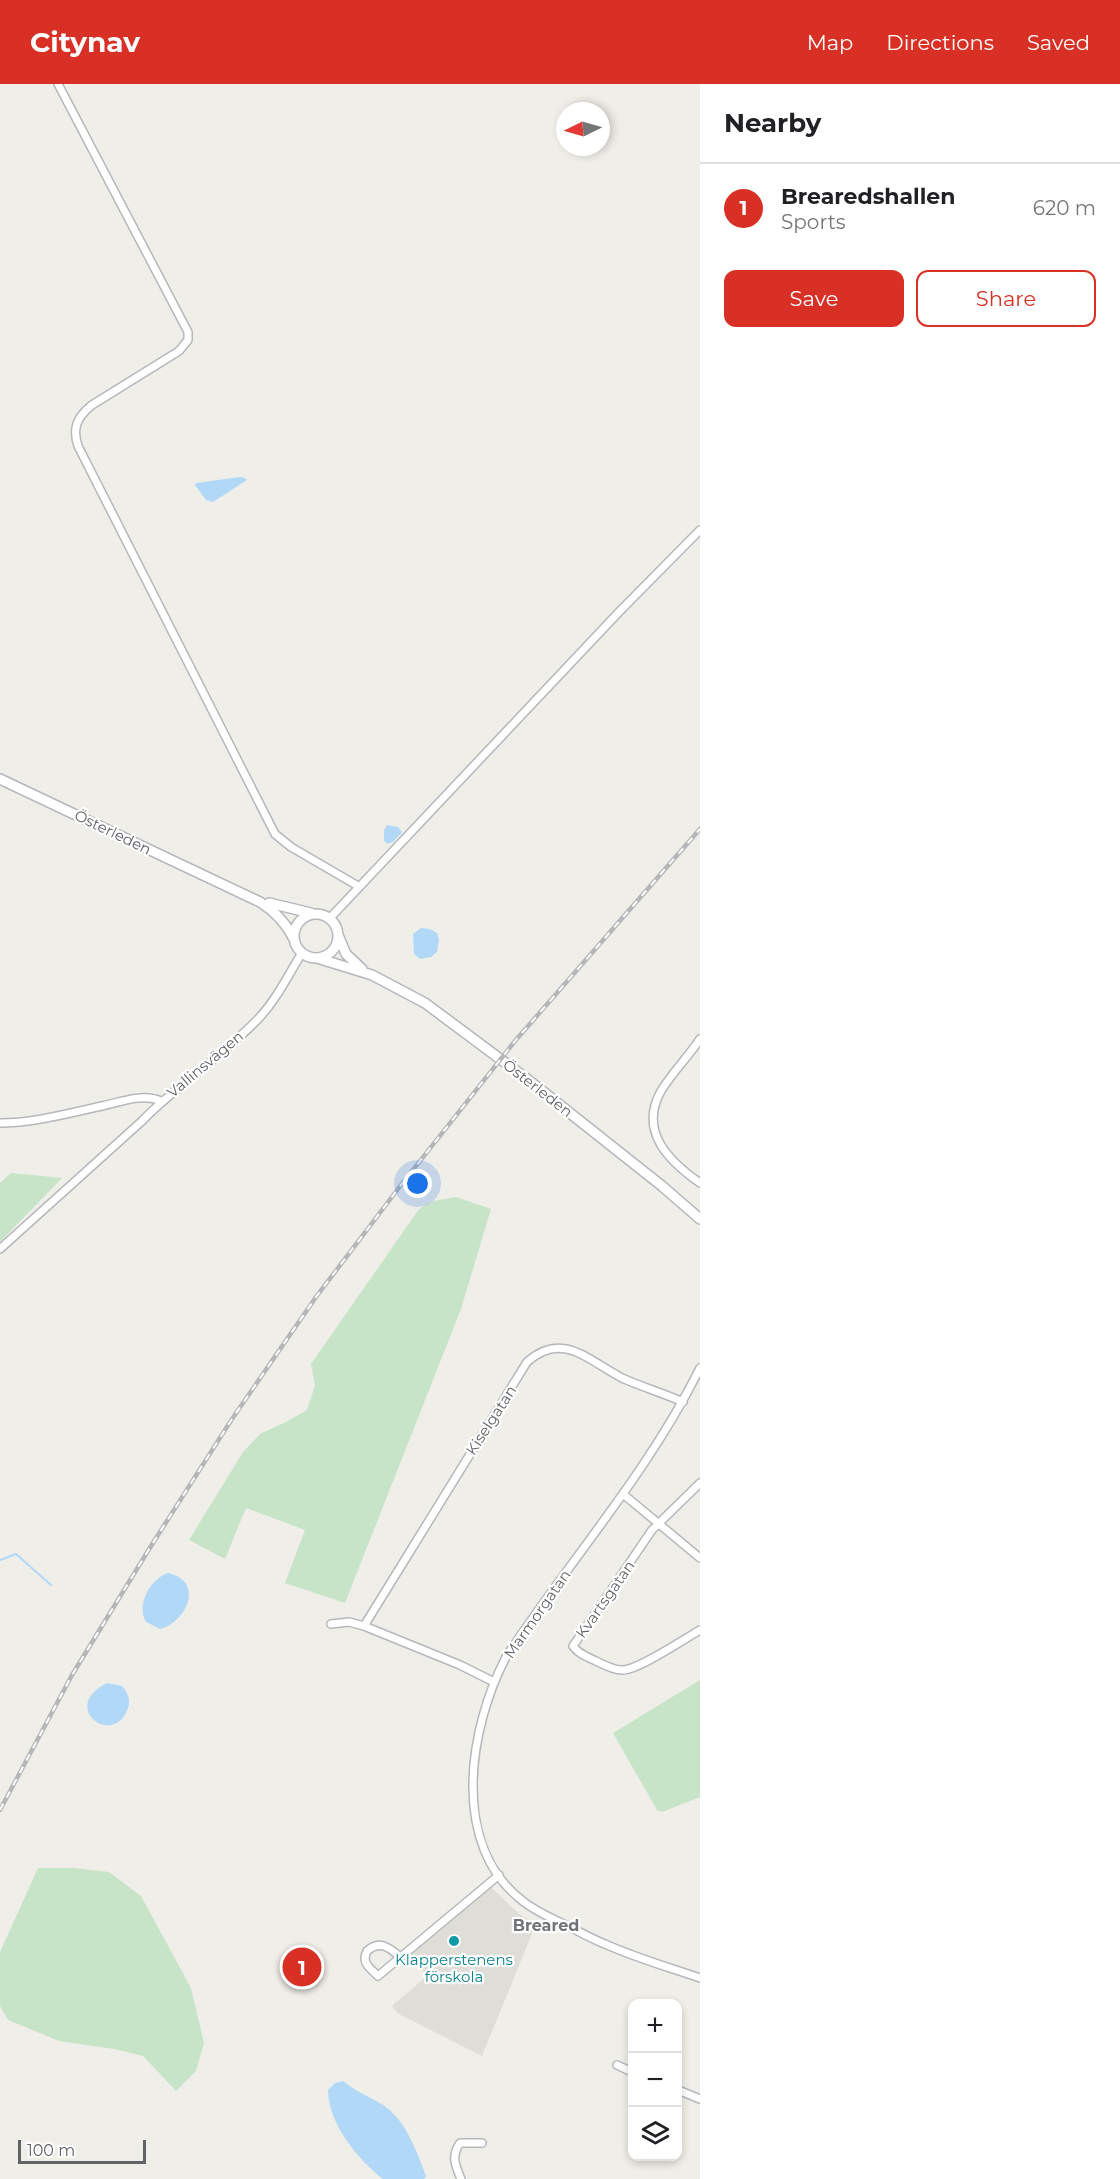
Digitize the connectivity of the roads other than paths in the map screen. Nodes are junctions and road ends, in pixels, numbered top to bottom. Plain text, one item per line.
1 (58, 84) edge
2 (700, 530) edge
3 (0, 779) edge
4 (358, 886) junction
5 (258, 901) junction
6 (316, 914) junction
7 (329, 919) junction
8 (337, 934) junction
9 (294, 939) junction
10 (302, 953) junction
11 (317, 958) junction
12 (366, 972) junction
13 (700, 1039) edge
14 (162, 1101) junction
15 (0, 1123) edge
16 (700, 1183) edge
17 (700, 1219) edge
18 (0, 1249) edge
19 (700, 1368) edge
20 (683, 1402) junction
21 (700, 1483) edge
22 (623, 1494) junction
23 (659, 1524) junction
24 (700, 1558) edge
25 (331, 1624) dead end
26 (364, 1626) junction
27 (700, 1630) edge
28 (494, 1682) junction
29 (499, 1875) junction
30 (399, 1956) junction
31 (700, 1978) edge
32 (617, 2065) dead end
33 (628, 2070) edge
34 (682, 2092) edge
35 (700, 2099) edge
36 (482, 2143) dead end
37 (461, 2179) edge

1 - 4 street
2 - 4 street
3 - 5 main road, Österleden
4 - 7 street
5 - 6 main road, Österleden
5 - 9 main road, Österleden
6 - 7 main road, Österleden
6 - 9 main road
7 - 8 main road, Österleden
8 - 11 main road
8 - 12 main road, Österleden
9 - 10 main road, Österleden
10 - 11 main road, Österleden
10 - 14 street, Vallinsvägen
11 - 12 main road, Österleden
12 - 17 main road, Österleden
13 - 16 street
14 - 15 street, Vallinsvägen
14 - 18 street
19 - 20 street, Marmorgatan
20 - 22 street, Marmorgatan
20 - 26 street, Kiselgatan
21 - 23 street
22 - 23 street
22 - 28 street, Marmorgatan
23 - 24 street
23 - 27 street, Kvartsgatan
25 - 26 street
26 - 28 street
28 - 29 street, Marmorgatan
29 - 30 street
29 - 31 street, Marmorgatan
30 - 30 street
32 - 33 street
34 - 35 street
36 - 37 street

